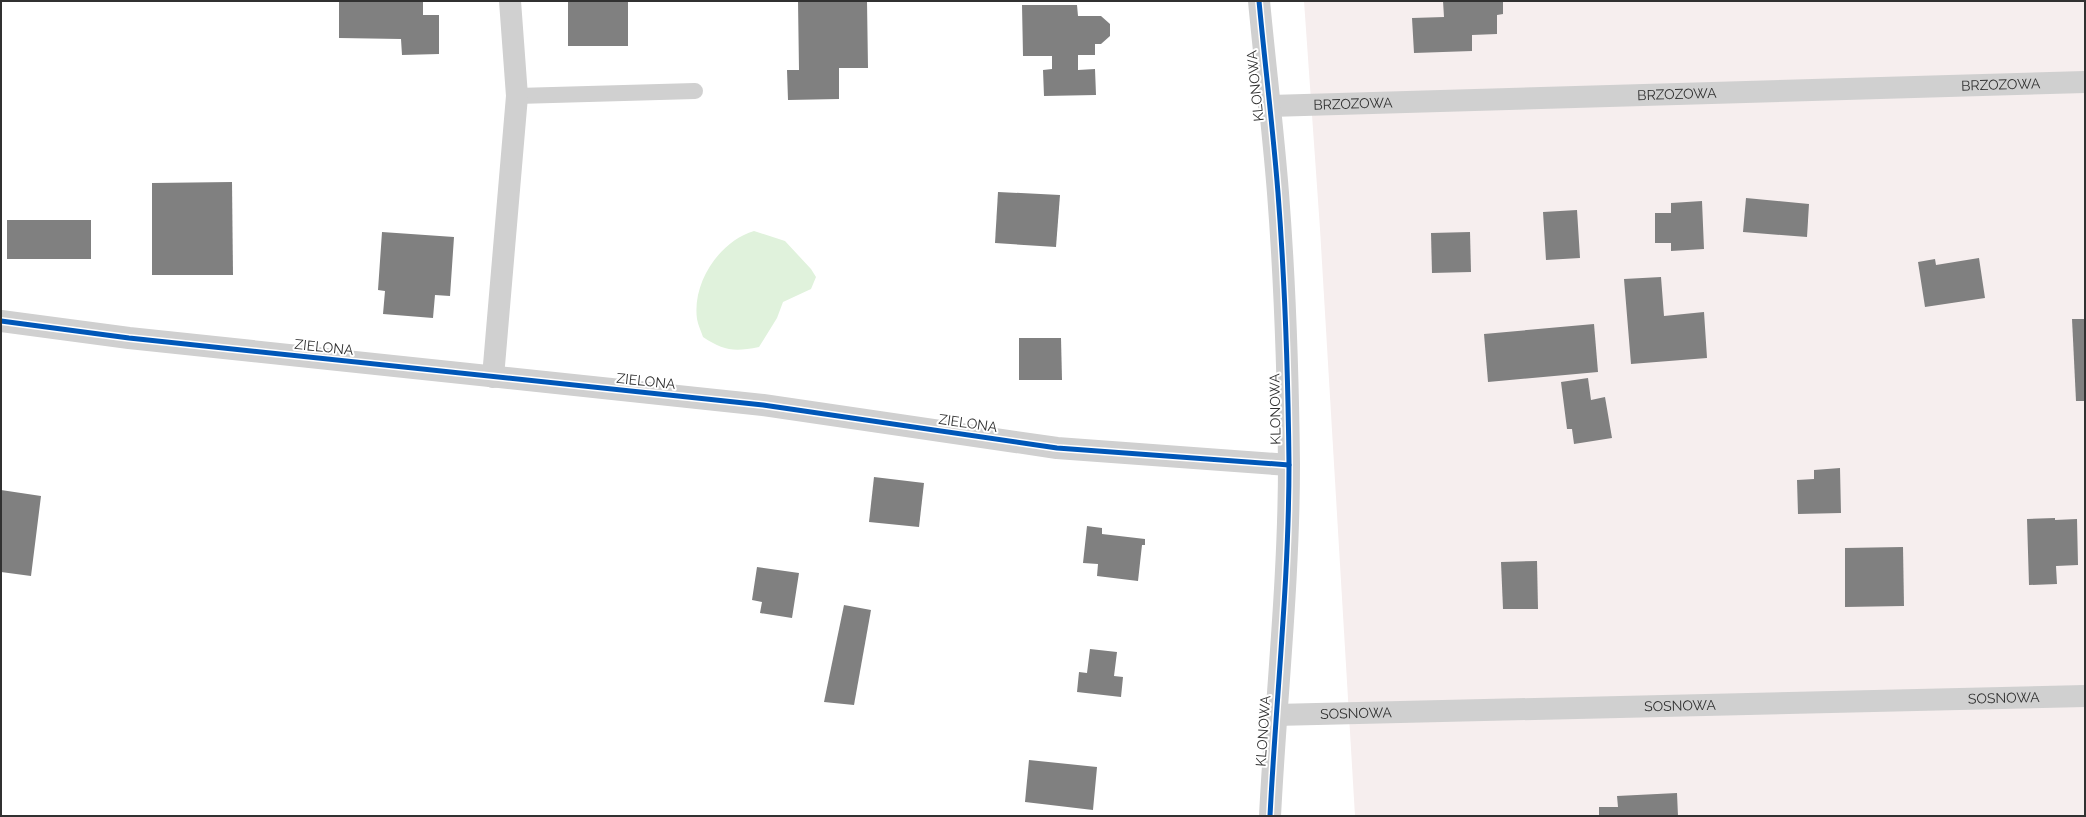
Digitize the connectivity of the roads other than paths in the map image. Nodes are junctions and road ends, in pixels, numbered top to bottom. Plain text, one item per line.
1 (510, 1) edge
2 (1259, 1) edge
3 (2085, 82) edge
4 (695, 91) dead end
5 (517, 96) junction
6 (1269, 106) junction
7 (1, 321) edge
8 (493, 377) junction
9 (1289, 465) junction
10 (2085, 696) edge
11 (1275, 715) junction
12 (1270, 816) edge

1 - 5 street
2 - 6 street, KLONOWA
3 - 6 street, BRZOZOWA
4 - 5 lane
5 - 8 street
6 - 9 street, KLONOWA
7 - 8 street, ZIELONA
8 - 9 street, ZIELONA
9 - 11 street, KLONOWA
10 - 11 street, SOSNOWA
11 - 12 street, KLONOWA

